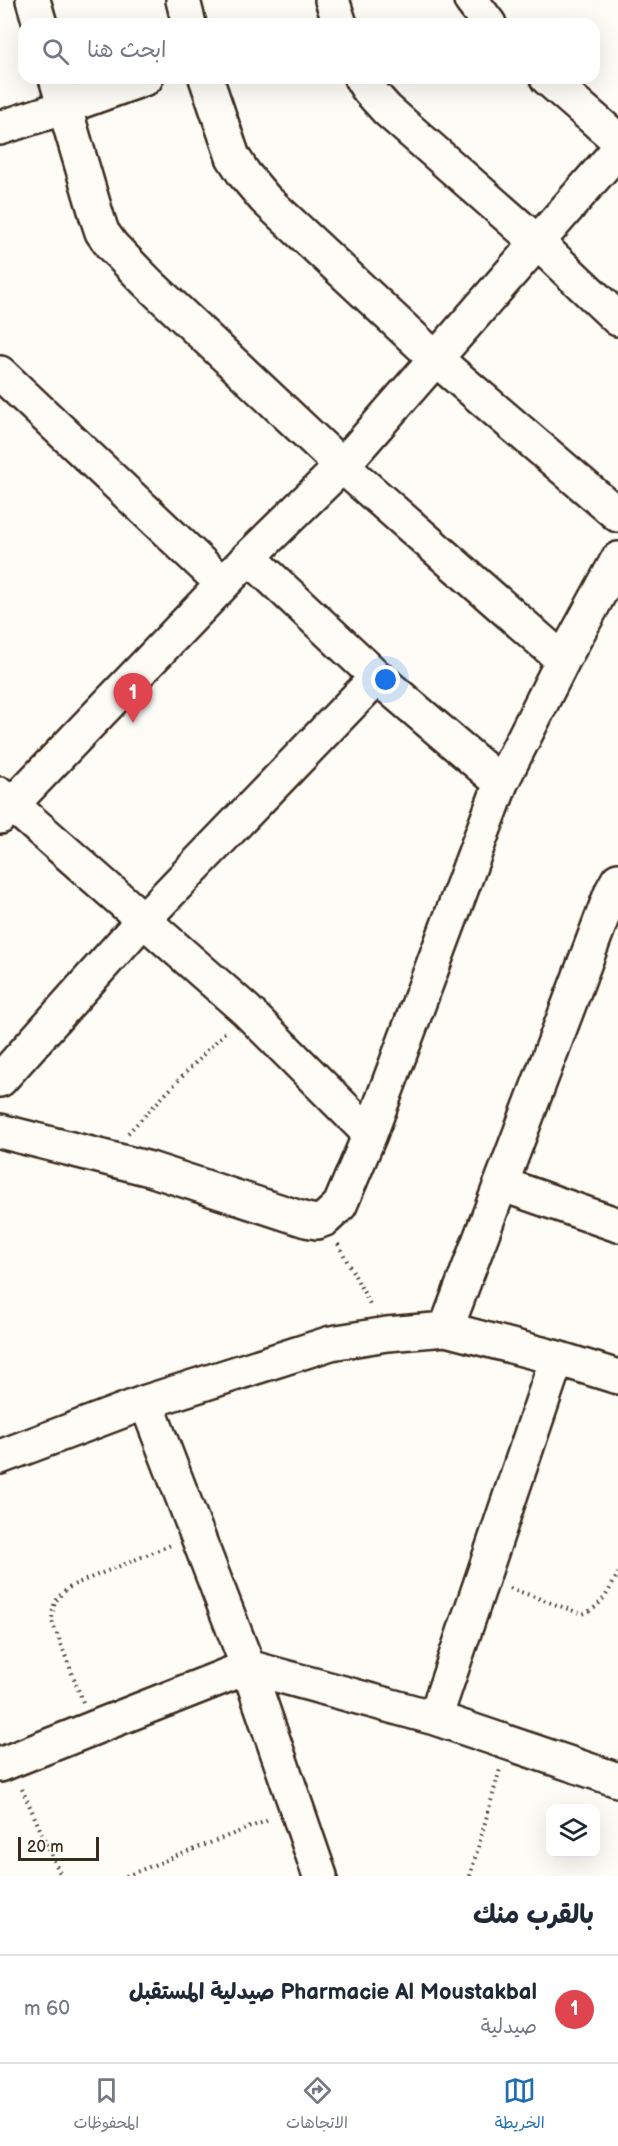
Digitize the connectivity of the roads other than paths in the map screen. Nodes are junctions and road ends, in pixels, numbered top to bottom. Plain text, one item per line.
1 (33, 0) edge
2 (183, 0) edge
3 (332, 0) edge
4 (471, 0) edge
5 (38, 18) edge
6 (188, 18) edge
7 (338, 18) edge
8 (484, 18) edge
9 (112, 84) edge
10 (208, 84) edge
11 (364, 84) edge
12 (554, 84) edge
13 (61, 93) edge
14 (0, 128) edge
15 (618, 140) edge
16 (618, 150) edge
17 (538, 243) junction
18 (618, 319) edge
19 (437, 360) junction
20 (0, 373) edge
21 (342, 466) junction
22 (618, 514) edge
23 (249, 557) junction
24 (618, 559) edge
25 (223, 584) junction
26 (563, 660) junction
27 (377, 677) junction
28 (501, 783) junction
29 (4, 805) edge
30 (616, 888) edge
31 (143, 920) junction
32 (0, 1080) edge
33 (0, 1131) edge
34 (370, 1134) junction
35 (501, 1184) junction
36 (618, 1225) edge
37 (446, 1329) junction
38 (557, 1358) junction
39 (618, 1377) edge
40 (146, 1402) junction
41 (0, 1457) edge
42 (248, 1667) junction
43 (435, 1718) junction
44 (5, 1763) edge
45 (618, 1780) edge
46 (320, 1876) edge

1 - 5 street
2 - 6 street
3 - 7 street
4 - 8 street
9 - 13 street
10 - 19 street
11 - 17 street
12 - 15 street
13 - 14 street
13 - 21 street
16 - 17 street
17 - 18 street
17 - 19 street
19 - 21 street
19 - 22 street
20 - 25 street
21 - 23 street
21 - 26 street
23 - 25 street
23 - 27 street
24 - 26 street
25 - 29 street
26 - 28 street
27 - 28 street
27 - 31 street
28 - 34 street
29 - 31 street
30 - 35 street
31 - 32 street
31 - 34 street
33 - 34 street
35 - 36 street
35 - 37 street
37 - 38 street
37 - 40 street
38 - 39 street
38 - 43 street
40 - 41 street
40 - 42 street
42 - 43 street
42 - 44 street
42 - 46 street
43 - 45 street

